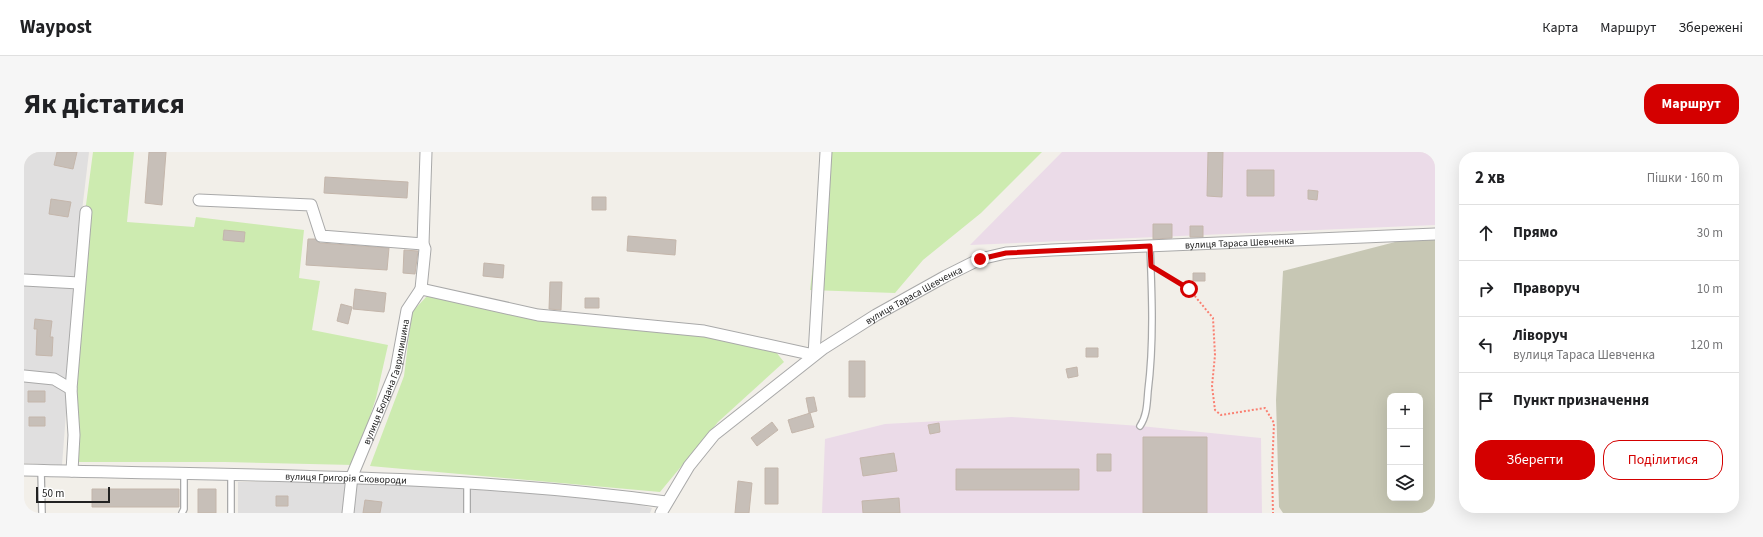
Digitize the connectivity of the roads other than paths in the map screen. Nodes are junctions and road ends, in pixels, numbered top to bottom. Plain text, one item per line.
1 (426, 152) edge
2 (826, 152) edge
3 (198, 200) dead end
4 (86, 212) dead end
5 (1435, 234) edge
6 (423, 244) junction
7 (1150, 246) junction
8 (24, 280) edge
9 (79, 282) junction
10 (421, 289) junction
11 (24, 376) edge
12 (71, 389) junction
13 (1140, 426) dead end
14 (24, 470) edge
15 (41, 470) junction
16 (72, 472) junction
17 (184, 473) junction
18 (231, 473) junction
19 (352, 476) junction
20 (467, 484) junction
21 (666, 502) junction
22 (42, 513) edge
23 (182, 513) edge
24 (232, 513) edge
25 (348, 513) edge
26 (467, 513) edge
27 (661, 513) edge

1 - 6 street
2 - 10 street
3 - 6 street
4 - 9 street
5 - 7 street, вулиця Тараса Шевченка
6 - 10 street
7 - 13 lane
7 - 21 street, вулиця Тараса Шевченка
8 - 9 street
9 - 12 street
10 - 19 street, вулиця Богдана Гаврилишина
11 - 12 street
12 - 16 street
14 - 15 street, вулиця Григорія Сковороди
15 - 16 street, вулиця Григорія Сковороди
15 - 22 lane
16 - 17 street, вулиця Григорія Сковороди
17 - 18 street, вулиця Григорія Сковороди
17 - 23 lane
18 - 19 street, вулиця Григорія Сковороди
18 - 24 lane
19 - 20 street, вулиця Григорія Сковороди
19 - 25 street, вулиця Богдана Гаврилишина
20 - 21 street, вулиця Григорія Сковороди
20 - 26 lane
21 - 27 street, вулиця Тараса Шевченка

